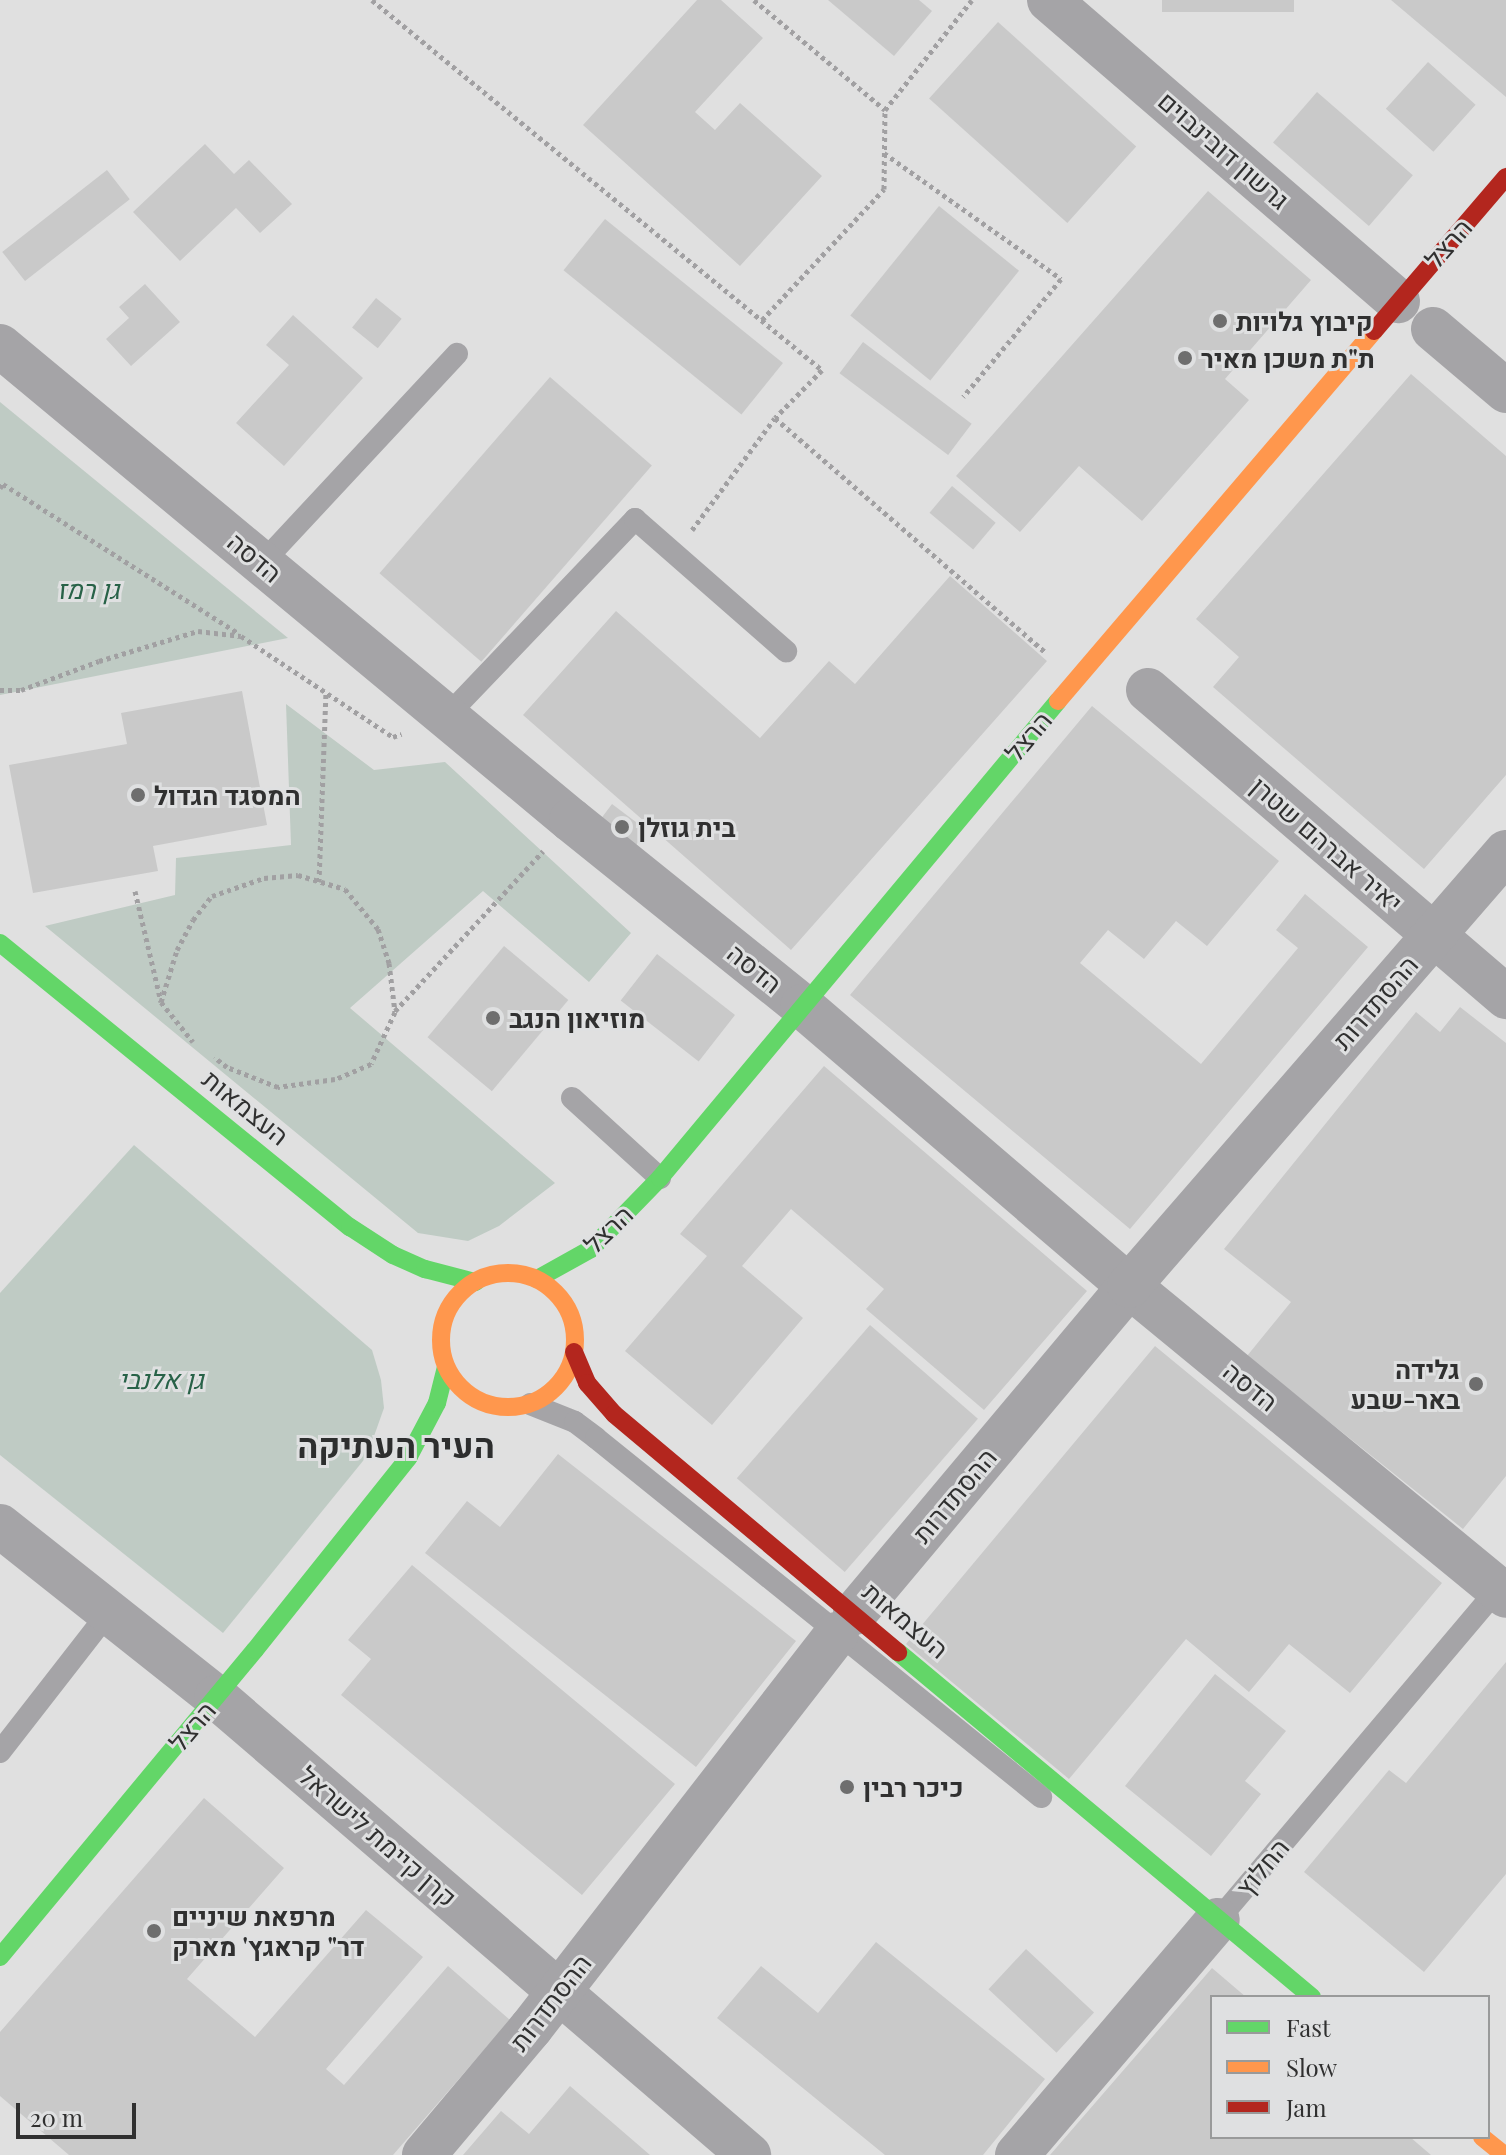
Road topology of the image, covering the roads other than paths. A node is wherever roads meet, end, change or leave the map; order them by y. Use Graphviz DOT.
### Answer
graph roads {
  1 [pos="1049,0"];
  2 [pos="1506,177"];
  3 [pos="1398,301"];
  4 [pos="1433,329"];
  5 [pos="0,346"];
  6 [pos="457,354"];
  7 [pos="1506,391"];
  8 [pos="262,563"];
  9 [pos="786,651"];
  10 [pos="1148,690"];
  11 [pos="446,717"];
  12 [pos="1506,852"];
  13 [pos="1434,935"];
  14 [pos="0,943"];
  15 [pos="1506,997"];
  16 [pos="802,1006"];
  17 [pos="572,1098"];
  18 [pos="660,1178"];
  19 [pos="537,1279"];
  20 [pos="475,1282"];
  21 [pos="1129,1286"];
  22 [pos="574,1352"];
  23 [pos="446,1367"];
  24 [pos="530,1404"];
  25 [pos="0,1526"];
  26 [pos="1503,1588"];
  27 [pos="109,1612"];
  28 [pos="846,1624"];
  29 [pos="216,1697"];
  30 [pos="0,1752"];
  31 [pos="1218,1920"];
  32 [pos="0,1957"];
  33 [pos="559,1992"];
  34 [pos="1310,1995"];
  35 [pos="1484,2139"];
  36 [pos="435,2141"];
  37 [pos="749,2155"];
  38 [pos="1017,2155"];
  39 [pos="1504,2155"];
  1 -- 3 [label="street, גרשון דובינבוים"];
  2 -- 3 [label="street, הרצל"];
  3 -- 16 [label="street, הרצל"];
  4 -- 7 [label="street"];
  5 -- 8 [label="street, הדסה"];
  6 -- 8 [label="lane"];
  8 -- 11 [label="street, הדסה"];
  9 -- 11 [label="lane"];
  10 -- 13 [label="street, יאיר אברהם שטרן"];
  11 -- 16 [label="street, הדסה"];
  12 -- 13 [label="street, ההסתדרות"];
  13 -- 15 [label="street, יאיר אברהם שטרן"];
  13 -- 21 [label="street, ההסתדרות"];
  14 -- 20 [label="street, העצמאות"];
  16 -- 18 [label="street, הרצל"];
  16 -- 21 [label="street, הדסה"];
  17 -- 18 [label="lane"];
  18 -- 19 [label="street, הרצל"];
  19 -- 20 [label="street"];
  19 -- 22 [label="street"];
  20 -- 23 [label="street"];
  21 -- 26 [label="street, הדסה"];
  21 -- 28 [label="street, ההסתדרות"];
  22 -- 24 [label="street"];
  22 -- 28 [label="street, העצמאות"];
  23 -- 24 [label="street"];
  23 -- 29 [label="street, הרצל"];
  24 -- 28 [label="lane, העצמאות"];
  25 -- 27 [label="street, קרן קיימת לישראל"];
  26 -- 31 [label="lane, החלוץ"];
  27 -- 29 [label="street, קרן קיימת לישראל"];
  27 -- 30 [label="lane"];
  28 -- 31 [label="lane, העצמאות"];
  28 -- 33 [label="street, ההסתדרות"];
  29 -- 32 [label="street, הרצל"];
  29 -- 33 [label="street, קרן קיימת לישראל"];
  31 -- 34 [label="street, העצמאות"];
  31 -- 38 [label="street, החלוץ"];
  33 -- 36 [label="street, ההסתדרות"];
  33 -- 37 [label="street, קרן קיימת לישראל"];
  35 -- 39 [label="street"];
}
